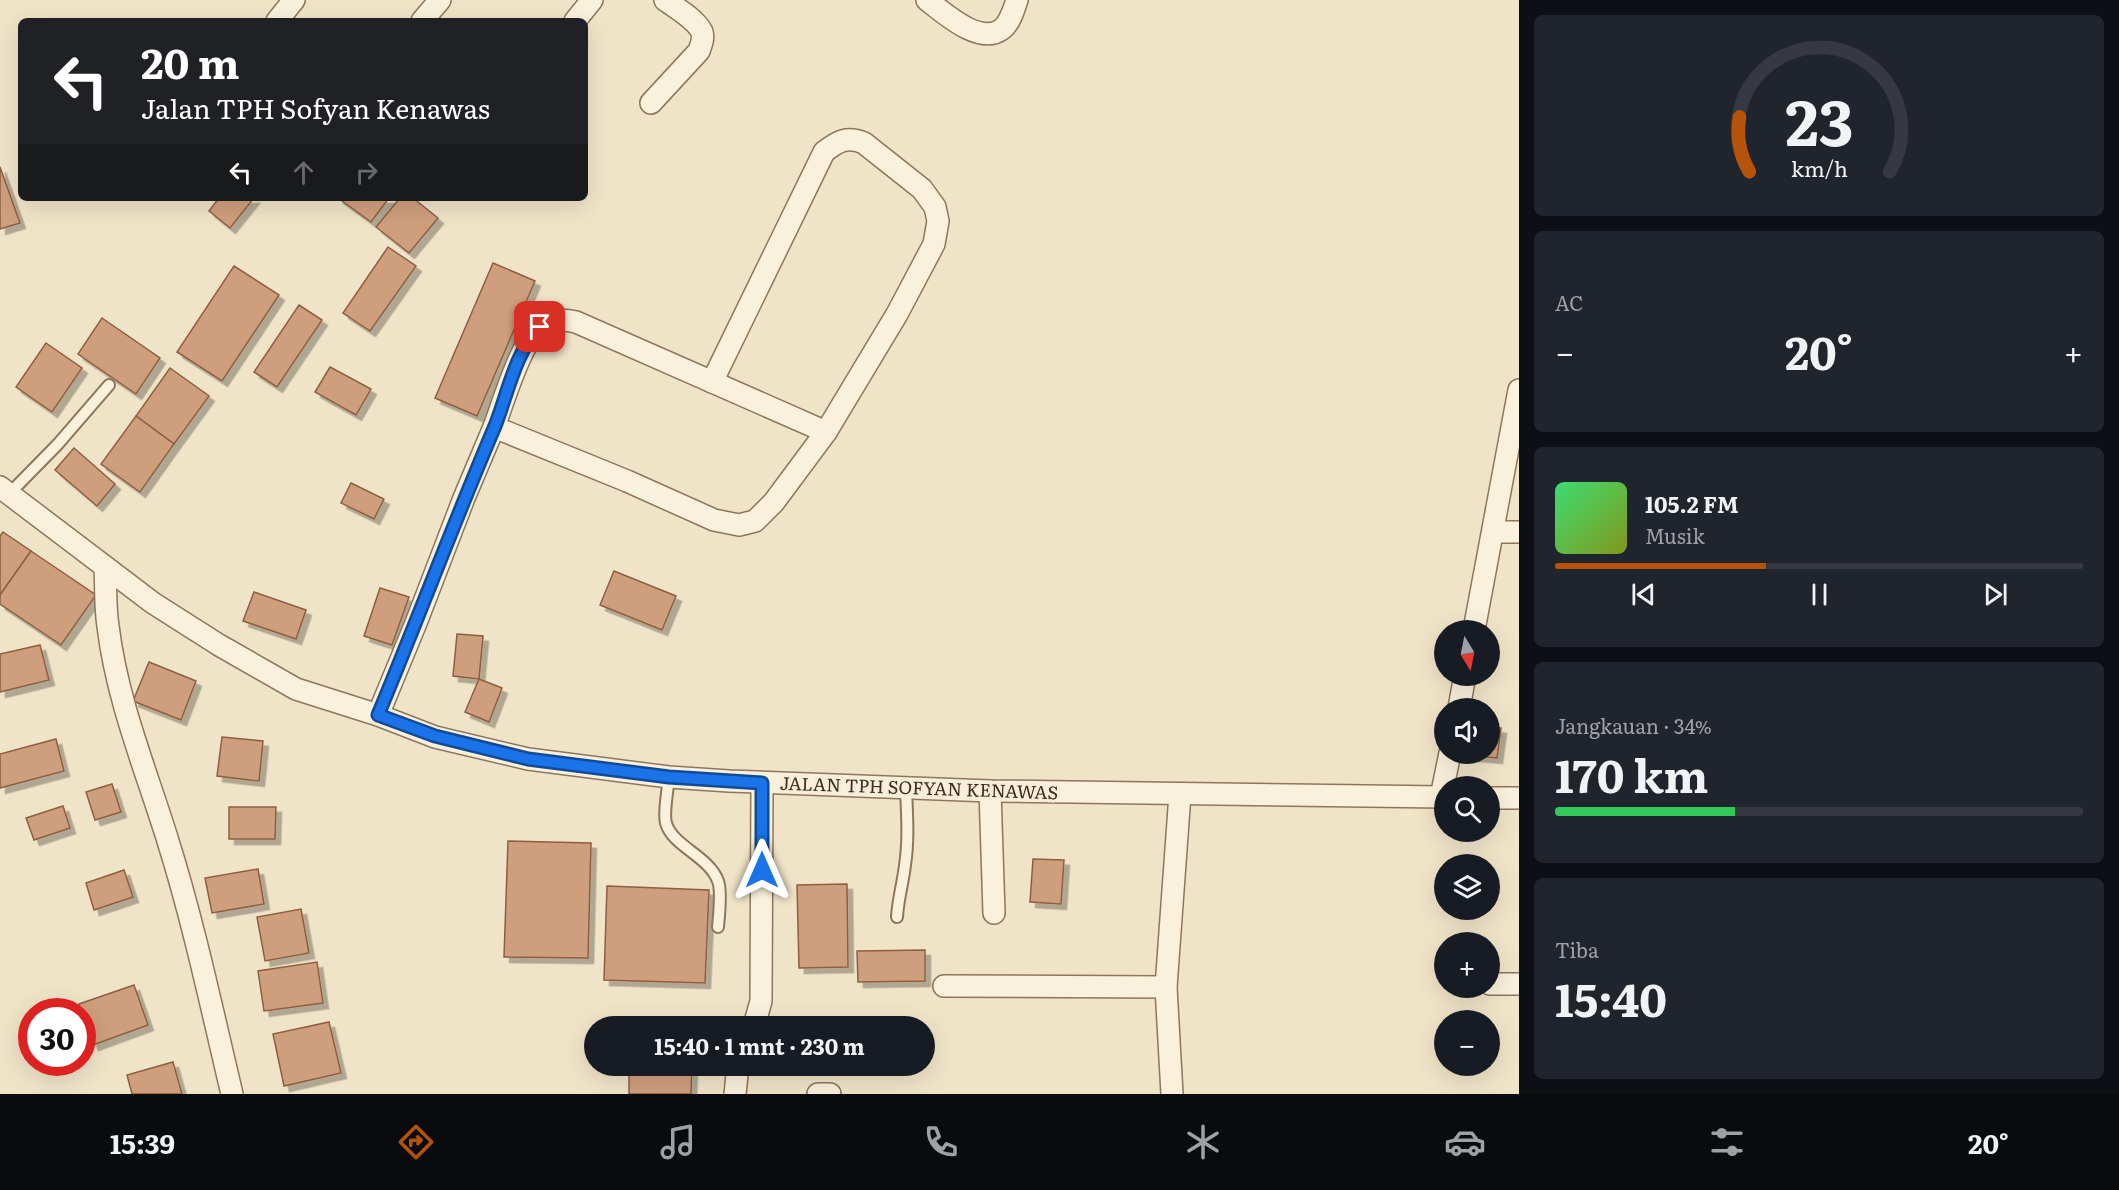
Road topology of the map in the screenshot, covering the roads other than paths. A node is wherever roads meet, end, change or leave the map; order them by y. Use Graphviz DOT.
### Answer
graph roads {
  1 [pos="294,0"];
  2 [pos="440,0"];
  3 [pos="592,0"];
  4 [pos="665,0"];
  5 [pos="927,0"];
  6 [pos="1017,0"];
  7 [pos="279,18"];
  8 [pos="425,18"];
  9 [pos="577,18"];
  10 [pos="651,104"];
  11 [pos="712,381"];
  12 [pos="109,385"];
  13 [pos="1519,390"];
  14 [pos="1516,419"];
  15 [pos="494,427"];
  16 [pos="826,432"];
  17 [pos="4,490"];
  18 [pos="1494,532"];
  19 [pos="1519,532"];
  20 [pos="105,567"];
  21 [pos="1476,620"];
  22 [pos="378,715"];
  23 [pos="669,777"];
  24 [pos="762,783"];
  25 [pos="906,789"];
  26 [pos="990,791"];
  27 [pos="1180,794"];
  28 [pos="1434,797"];
  29 [pos="1500,798"];
  30 [pos="1519,798"];
  31 [pos="994,913"];
  32 [pos="897,917"];
  33 [pos="718,927"];
  34 [pos="1500,984"];
  35 [pos="1519,984"];
  36 [pos="944,986"];
  37 [pos="1166,987"];
  38 [pos="757,1016"];
  39 [pos="737,1076"];
  40 [pos="232,1094"];
  41 [pos="735,1094"];
  42 [pos="818,1094"];
  43 [pos="830,1094"];
  44 [pos="1172,1094"];
  1 -- 7 [label="street"];
  2 -- 8 [label="street"];
  3 -- 9 [label="street"];
  4 -- 10 [label="street"];
  5 -- 6 [label="street"];
  11 -- 15 [label="street"];
  11 -- 16 [label="street"];
  11 -- 16 [label="street"];
  12 -- 17 [label="lane"];
  13 -- 14 [label="street"];
  14 -- 18 [label="street"];
  15 -- 16 [label="street"];
  15 -- 22 [label="street"];
  17 -- 20 [label="street, JALAN TPH SOFYAN KENAWAS"];
  18 -- 19 [label="street"];
  18 -- 21 [label="street"];
  20 -- 22 [label="street, JALAN TPH SOFYAN KENAWAS"];
  20 -- 40 [label="street"];
  22 -- 23 [label="street, JALAN TPH SOFYAN KENAWAS"];
  23 -- 24 [label="street, JALAN TPH SOFYAN KENAWAS"];
  23 -- 33 [label="lane"];
  24 -- 25 [label="street, JALAN TPH SOFYAN KENAWAS"];
  24 -- 38 [label="street"];
  25 -- 26 [label="street, JALAN TPH SOFYAN KENAWAS"];
  25 -- 32 [label="lane"];
  26 -- 27 [label="street, JALAN TPH SOFYAN KENAWAS"];
  26 -- 31 [label="street"];
  27 -- 28 [label="street, JALAN TPH SOFYAN KENAWAS"];
  27 -- 37 [label="street"];
  29 -- 30 [label="street"];
  34 -- 35 [label="street"];
  36 -- 37 [label="street"];
  37 -- 44 [label="street"];
  39 -- 41 [label="street"];
  42 -- 43 [label="street"];
}
